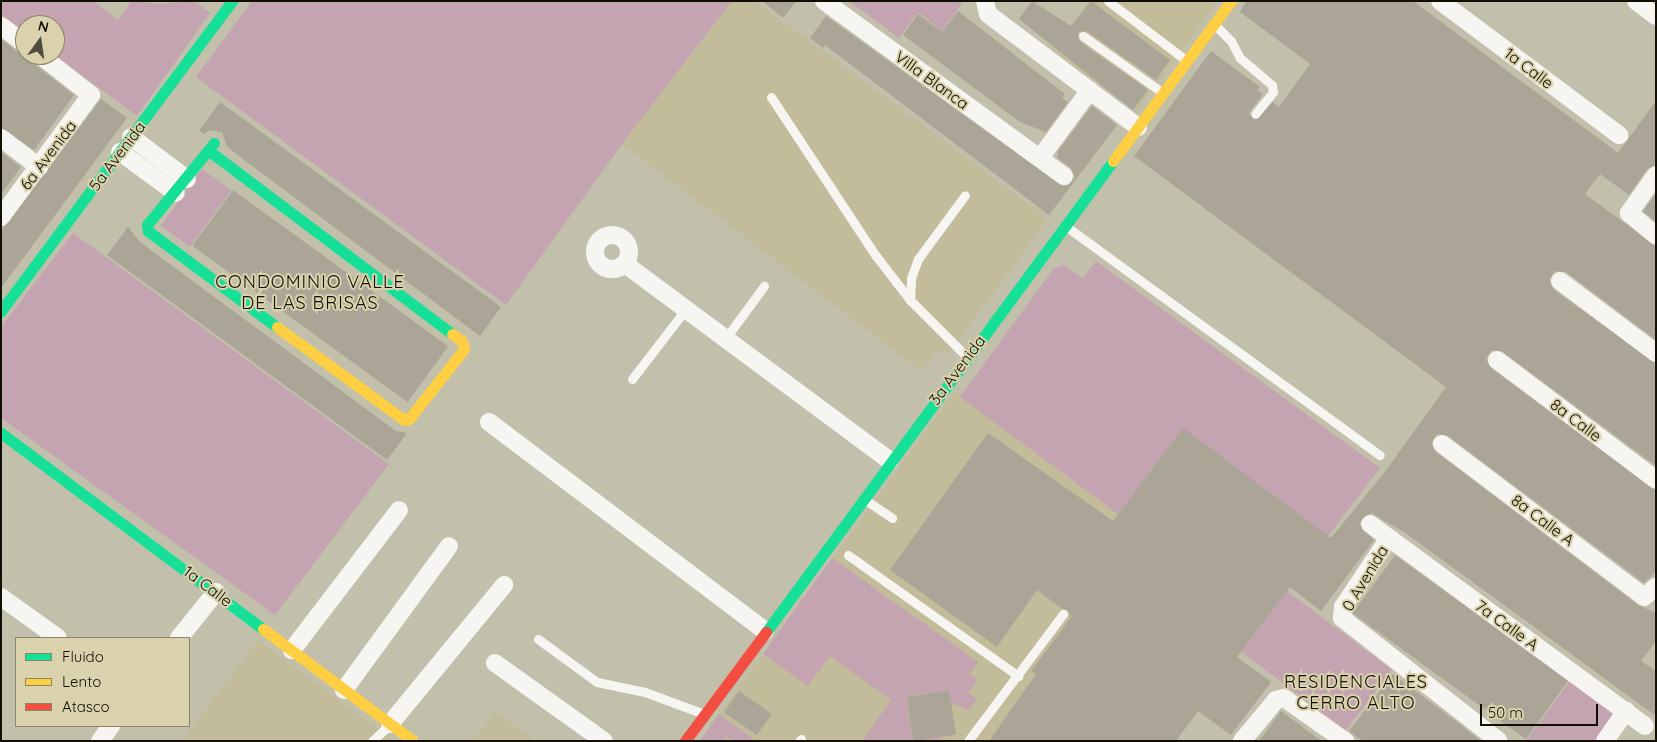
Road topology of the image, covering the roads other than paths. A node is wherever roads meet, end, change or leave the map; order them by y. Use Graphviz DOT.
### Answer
graph roads {
  1 [pos="232,1"];
  2 [pos="824,1"];
  3 [pos="985,1"];
  4 [pos="1108,1"];
  5 [pos="1232,1"];
  6 [pos="1440,1"];
  7 [pos="1636,1"];
  8 [pos="1656,16"];
  9 [pos="1214,25"];
  10 [pos="1,26"];
  11 [pos="15,36"];
  12 [pos="1083,36"];
  13 [pos="1187,61"];
  14 [pos="53,65"];
  15 [pos="1090,90"];
  16 [pos="1164,93"];
  17 [pos="771,97"];
  18 [pos="1255,114"];
  19 [pos="1138,126"];
  20 [pos="1619,135"];
  21 [pos="131,137"];
  22 [pos="1,138"];
  23 [pos="120,152"];
  24 [pos="1040,158"];
  25 [pos="39,167"];
  26 [pos="1656,175"];
  27 [pos="1064,176"];
  28 [pos="187,178"];
  29 [pos="176,193"];
  30 [pos="965,195"];
  31 [pos="1,217"];
  32 [pos="1065,225"];
  33 [pos="1656,236"];
  34 [pos="625,264"];
  35 [pos="1560,281"];
  36 [pos="764,286"];
  37 [pos="910,300"];
  38 [pos="686,309"];
  39 [pos="1,311"];
  40 [pos="725,339"];
  41 [pos="1656,353"];
  42 [pos="967,357"];
  43 [pos="1497,360"];
  44 [pos="632,379"];
  45 [pos="489,422"];
  46 [pos="1,433"];
  47 [pos="1442,444"];
  48 [pos="1380,455"];
  49 [pos="890,461"];
  50 [pos="1656,480"];
  51 [pos="862,498"];
  52 [pos="399,510"];
  53 [pos="892,518"];
  54 [pos="1370,524"];
  55 [pos="1389,538"];
  56 [pos="449,546"];
  57 [pos="848,555"];
  58 [pos="504,585"];
  59 [pos="216,592"];
  60 [pos="1650,592"];
  61 [pos="1,596"];
  62 [pos="1063,614"];
  63 [pos="765,631"];
  64 [pos="57,637"];
  65 [pos="180,637"];
  66 [pos="538,639"];
  67 [pos="292,650"];
  68 [pos="494,663"];
  69 [pos="1018,676"];
  70 [pos="344,690"];
  71 [pos="1626,711"];
  72 [pos="704,714"];
  73 [pos="390,724"];
  74 [pos="1646,726"];
  75 [pos="110,727"];
  76 [pos="100,741"];
  77 [pos="372,741"];
  78 [pos="413,741"];
  79 [pos="604,741"];
  80 [pos="685,741"];
  81 [pos="968,741"];
  82 [pos="1242,741"];
  83 [pos="1345,741"];
  84 [pos="1499,741"];
  85 [pos="1604,741"];
  1 -- 21 [label="street, 5a Avenida"];
  2 -- 24 [label="street, Villa Blanca"];
  3 -- 15 [label="street"];
  4 -- 13 [label="lane"];
  5 -- 9 [label="street, 3a Avenida"];
  6 -- 20 [label="street, 1a Calle"];
  7 -- 8 [label="street"];
  9 -- 13 [label="street, 3a Avenida"];
  9 -- 18 [label="lane"];
  10 -- 11 [label="street"];
  12 -- 16 [label="lane"];
  13 -- 16 [label="street, 3a Avenida"];
  14 -- 25 [label="street, 6a Avenida"];
  15 -- 19 [label="street"];
  15 -- 24 [label="street"];
  16 -- 19 [label="street, 3a Avenida"];
  17 -- 37 [label="lane"];
  19 -- 32 [label="street, 3a Avenida"];
  21 -- 23 [label="street, 5a Avenida"];
  21 -- 28 [label="street"];
  22 -- 25 [label="street"];
  23 -- 29 [label="street"];
  23 -- 39 [label="street, 5a Avenida"];
  24 -- 27 [label="street, Villa Blanca"];
  25 -- 31 [label="street, 6a Avenida"];
  26 -- 33 [label="street"];
  28 -- 29 [label="street"];
  28 -- 29 [label="street"];
  30 -- 37 [label="lane"];
  32 -- 42 [label="street, 3a Avenida"];
  32 -- 48 [label="lane"];
  34 -- 38 [label="street"];
  35 -- 41 [label="street"];
  36 -- 40 [label="lane"];
  37 -- 42 [label="lane"];
  38 -- 40 [label="street"];
  38 -- 44 [label="lane"];
  40 -- 49 [label="street"];
  42 -- 49 [label="street, 3a Avenida"];
  43 -- 50 [label="street, 8a Calle"];
  45 -- 63 [label="street"];
  46 -- 59 [label="street, 1a Calle"];
  47 -- 60 [label="street, 8a Calle A"];
  49 -- 51 [label="street, 3a Avenida"];
  51 -- 53 [label="lane"];
  51 -- 63 [label="street, 3a Avenida"];
  52 -- 67 [label="street"];
  54 -- 55 [label="street, 7a Calle A"];
  55 -- 71 [label="street, 7a Calle A"];
  55 -- 84 [label="street, 0 Avenida"];
  56 -- 70 [label="street"];
  57 -- 69 [label="lane"];
  58 -- 73 [label="street"];
  59 -- 65 [label="street"];
  59 -- 67 [label="street, 1a Calle"];
  61 -- 64 [label="street"];
  62 -- 69 [label="lane"];
  63 -- 72 [label="street, 3a Avenida"];
  66 -- 72 [label="lane"];
  67 -- 70 [label="street, 1a Calle"];
  68 -- 79 [label="street"];
  69 -- 81 [label="lane"];
  70 -- 73 [label="street, 1a Calle"];
  71 -- 74 [label="street, 7a Calle A"];
  71 -- 85 [label="street"];
  72 -- 80 [label="street, 3a Avenida"];
  73 -- 77 [label="lane"];
  73 -- 78 [label="street, 1a Calle"];
  75 -- 76 [label="street"];
  82 -- 83 [label="street"];
}
